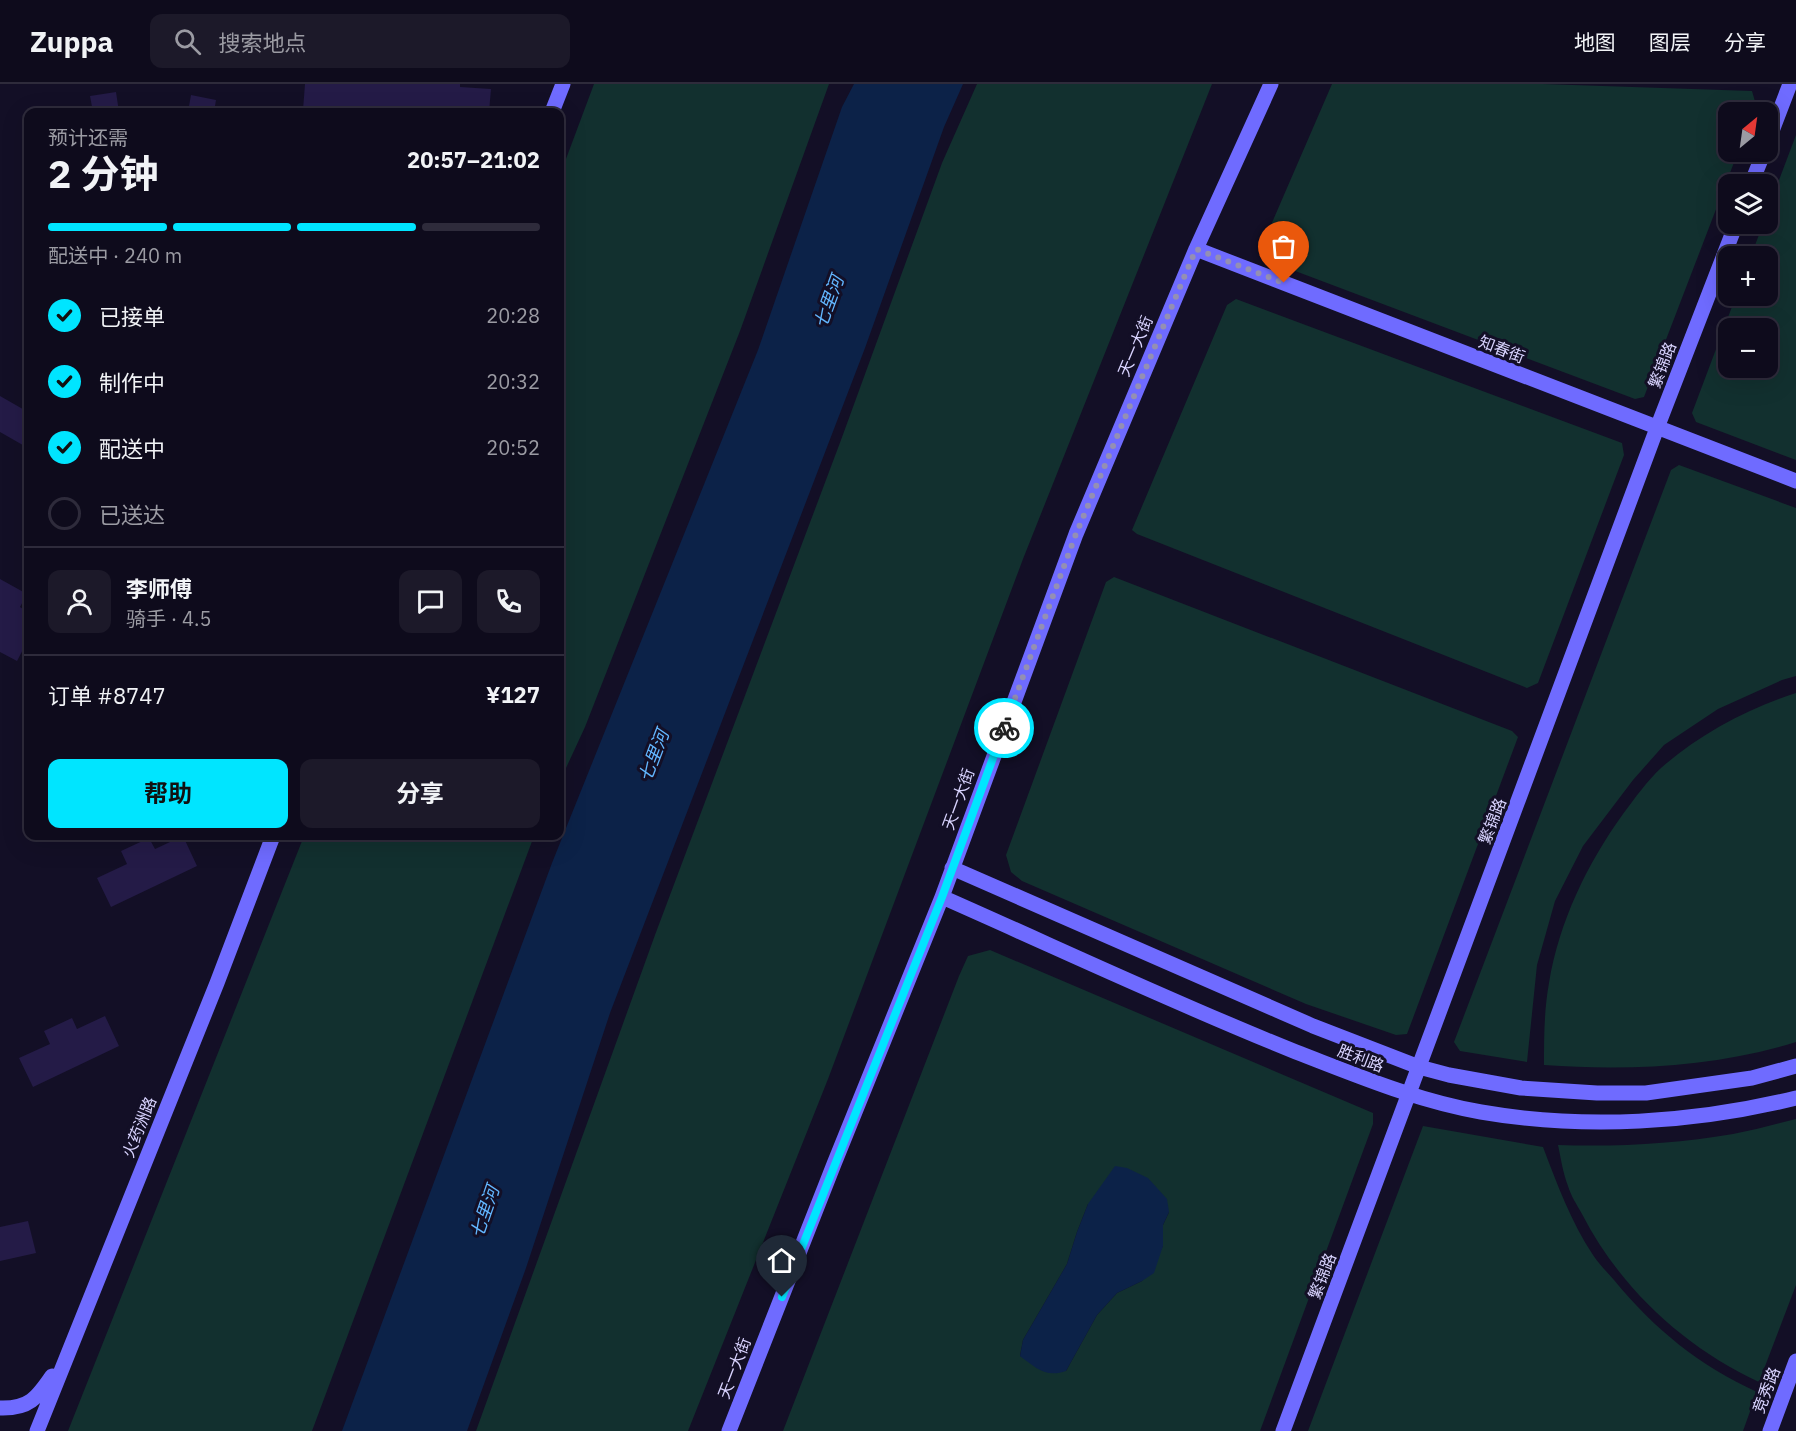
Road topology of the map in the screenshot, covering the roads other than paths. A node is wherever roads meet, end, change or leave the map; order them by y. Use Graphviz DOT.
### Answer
graph roads {
  1 [pos="562,84"];
  2 [pos="1271,84"];
  3 [pos="1790,84"];
  4 [pos="553,108"];
  5 [pos="1778,115"];
  6 [pos="1732,234"];
  7 [pos="1196,249"];
  8 [pos="1657,428"];
  9 [pos="1796,481"];
  10 [pos="271,840"];
  11 [pos="952,868"];
  12 [pos="942,897"];
  13 [pos="1796,1066"];
  14 [pos="1419,1067"];
  15 [pos="1409,1095"];
  16 [pos="1796,1098"];
  17 [pos="67,1357"];
  18 [pos="1796,1361"];
  19 [pos="0,1408"];
  20 [pos="37,1431"];
  21 [pos="729,1431"];
  22 [pos="1283,1431"];
  23 [pos="1770,1431"];
  1 -- 4 [label="street"];
  2 -- 7 [label="street, 天一大街"];
  3 -- 5 [label="street"];
  6 -- 8 [label="street, 繁锦路"];
  7 -- 8 [label="street, 知春街"];
  7 -- 11 [label="street, 天一大街"];
  8 -- 9 [label="street, 知春街"];
  8 -- 14 [label="street, 繁锦路"];
  10 -- 17 [label="street, 火药洲路"];
  11 -- 12 [label="street, 天一大街"];
  11 -- 14 [label="street"];
  12 -- 15 [label="street, 胜利路"];
  12 -- 21 [label="street, 天一大街"];
  13 -- 14 [label="street"];
  14 -- 15 [label="street, 繁锦路"];
  15 -- 16 [label="street, 胜利路"];
  15 -- 22 [label="street, 繁锦路"];
  17 -- 19 [label="street"];
  17 -- 20 [label="street, 火药洲路"];
  18 -- 23 [label="street, 竞秀路"];
}
